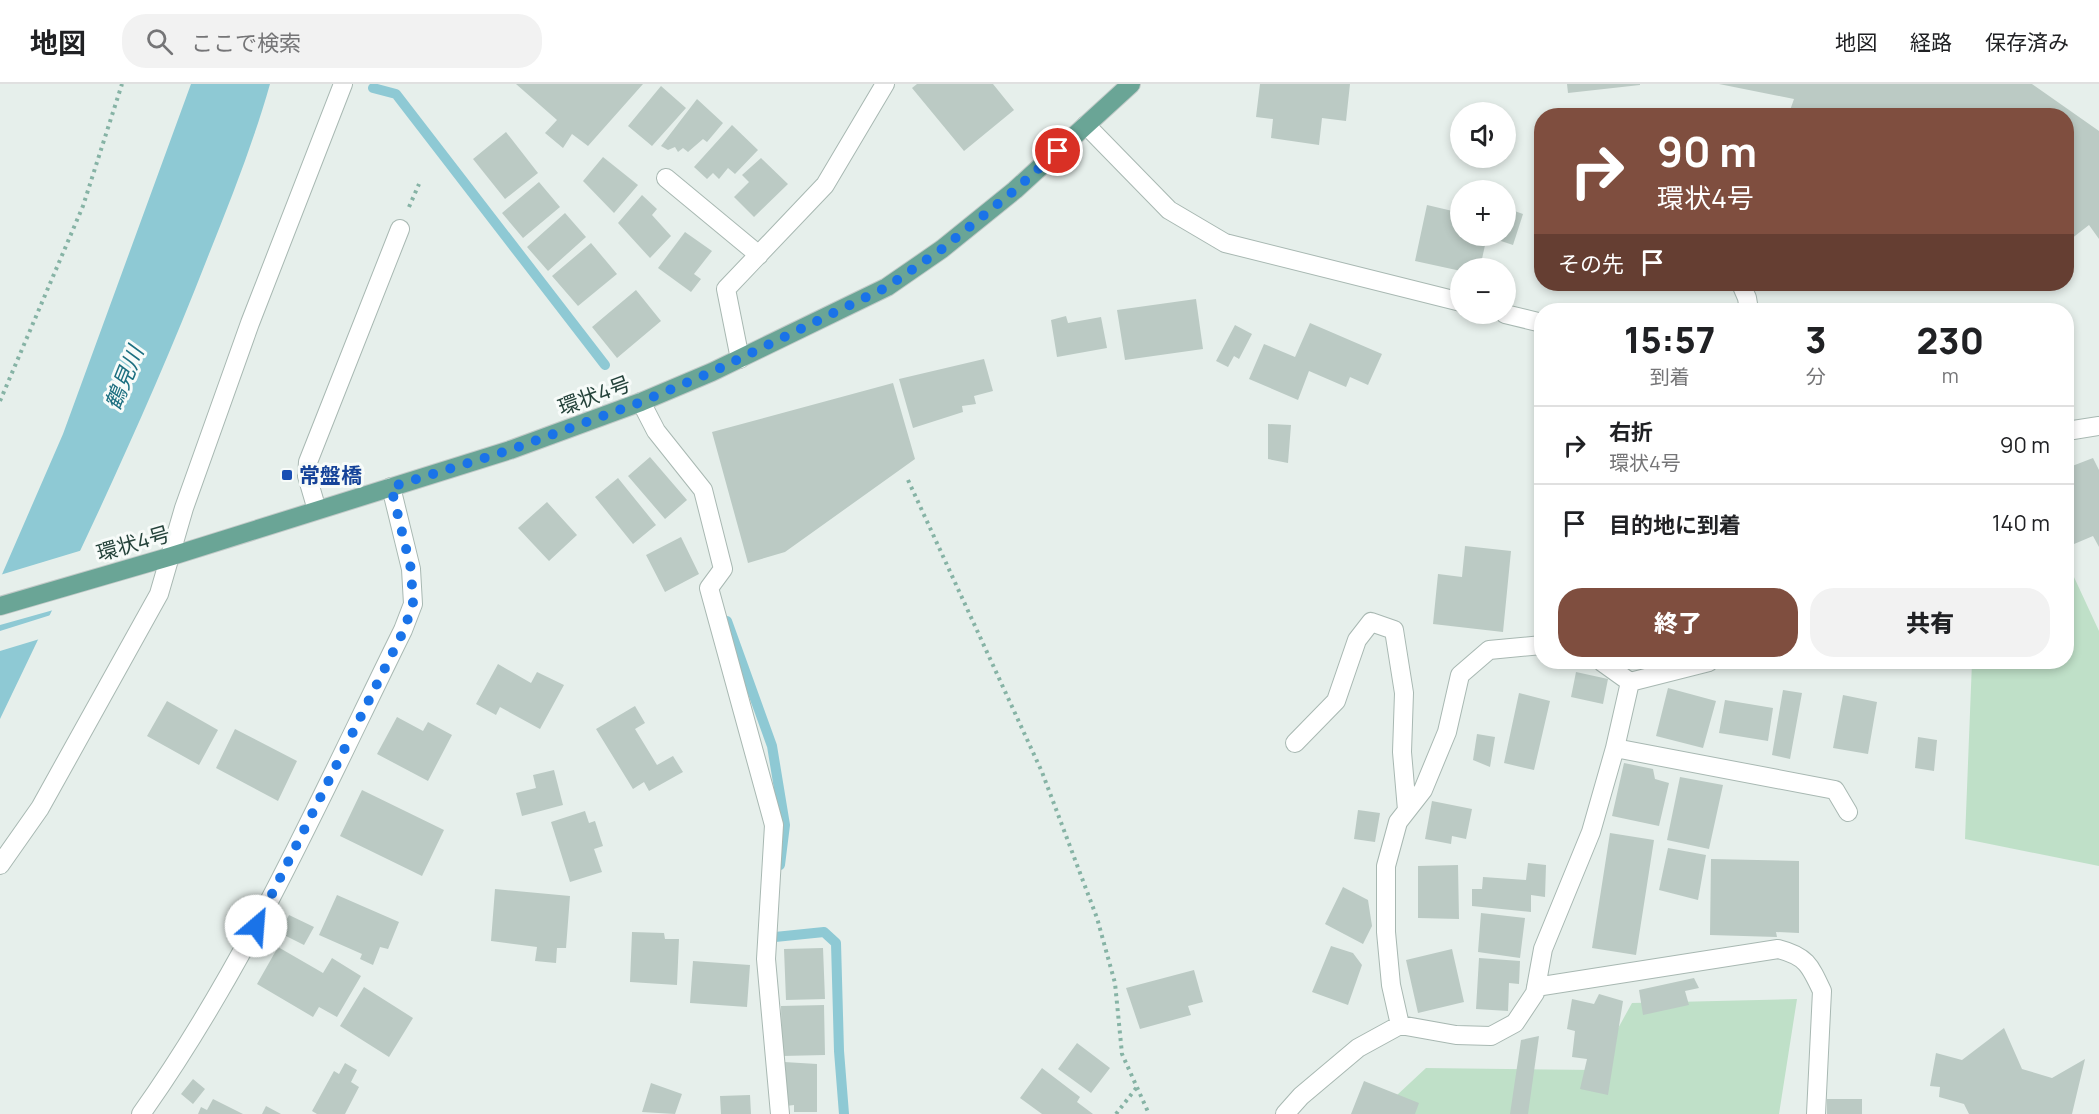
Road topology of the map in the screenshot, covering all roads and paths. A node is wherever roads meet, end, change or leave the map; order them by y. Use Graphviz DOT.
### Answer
graph roads {
  1 [pos="122,84"];
  2 [pos="343,84"];
  3 [pos="885,84"];
  4 [pos="1131,84"];
  5 [pos="1086,125"];
  6 [pos="666,178"];
  7 [pos="400,229"];
  8 [pos="759,255"];
  9 [pos="1450,299"];
  10 [pos="1516,317"];
  11 [pos="1534,321"];
  12 [pos="740,359"];
  13 [pos="0,401"];
  14 [pos="641,402"];
  15 [pos="2099,426"];
  16 [pos="2074,430"];
  17 [pos="908,480"];
  18 [pos="391,487"];
  19 [pos="317,510"];
  20 [pos="164,558"];
  21 [pos="0,606"];
  22 [pos="1534,646"];
  23 [pos="1612,669"];
  24 [pos="1681,669"];
  25 [pos="1630,682"];
  26 [pos="1296,743"];
  27 [pos="1615,748"];
  28 [pos="1407,810"];
  29 [pos="1848,812"];
  30 [pos="0,865"];
  31 [pos="1536,987"];
  32 [pos="1400,1025"];
  33 [pos="1137,1087"];
  34 [pos="141,1114"];
  35 [pos="780,1114"];
  36 [pos="1116,1114"];
  37 [pos="1149,1114"];
  38 [pos="1285,1114"];
  39 [pos="1816,1114"];
  1 -- 13 [label="path"];
  2 -- 20 [label="street"];
  3 -- 8 [label="street"];
  4 -- 5 [label="main road, 環状4号"];
  5 -- 9 [label="street"];
  5 -- 12 [label="main road, 環状4号"];
  6 -- 8 [label="street"];
  7 -- 19 [label="street"];
  8 -- 12 [label="street"];
  10 -- 11 [label="street"];
  12 -- 14 [label="main road, 環状4号"];
  14 -- 18 [label="main road, 環状4号"];
  14 -- 35 [label="street"];
  15 -- 16 [label="street"];
  17 -- 33 [label="path"];
  18 -- 19 [label="main road, 環状4号"];
  18 -- 34 [label="street"];
  19 -- 20 [label="main road, 環状4号"];
  20 -- 21 [label="main road, 環状4号"];
  20 -- 30 [label="street"];
  22 -- 28 [label="street"];
  23 -- 25 [label="street"];
  24 -- 25 [label="street"];
  25 -- 27 [label="street"];
  26 -- 28 [label="street"];
  27 -- 29 [label="street"];
  27 -- 31 [label="street"];
  28 -- 32 [label="street"];
  31 -- 32 [label="street"];
  31 -- 39 [label="street"];
  32 -- 38 [label="street"];
  33 -- 36 [label="path"];
  33 -- 37 [label="path"];
}
